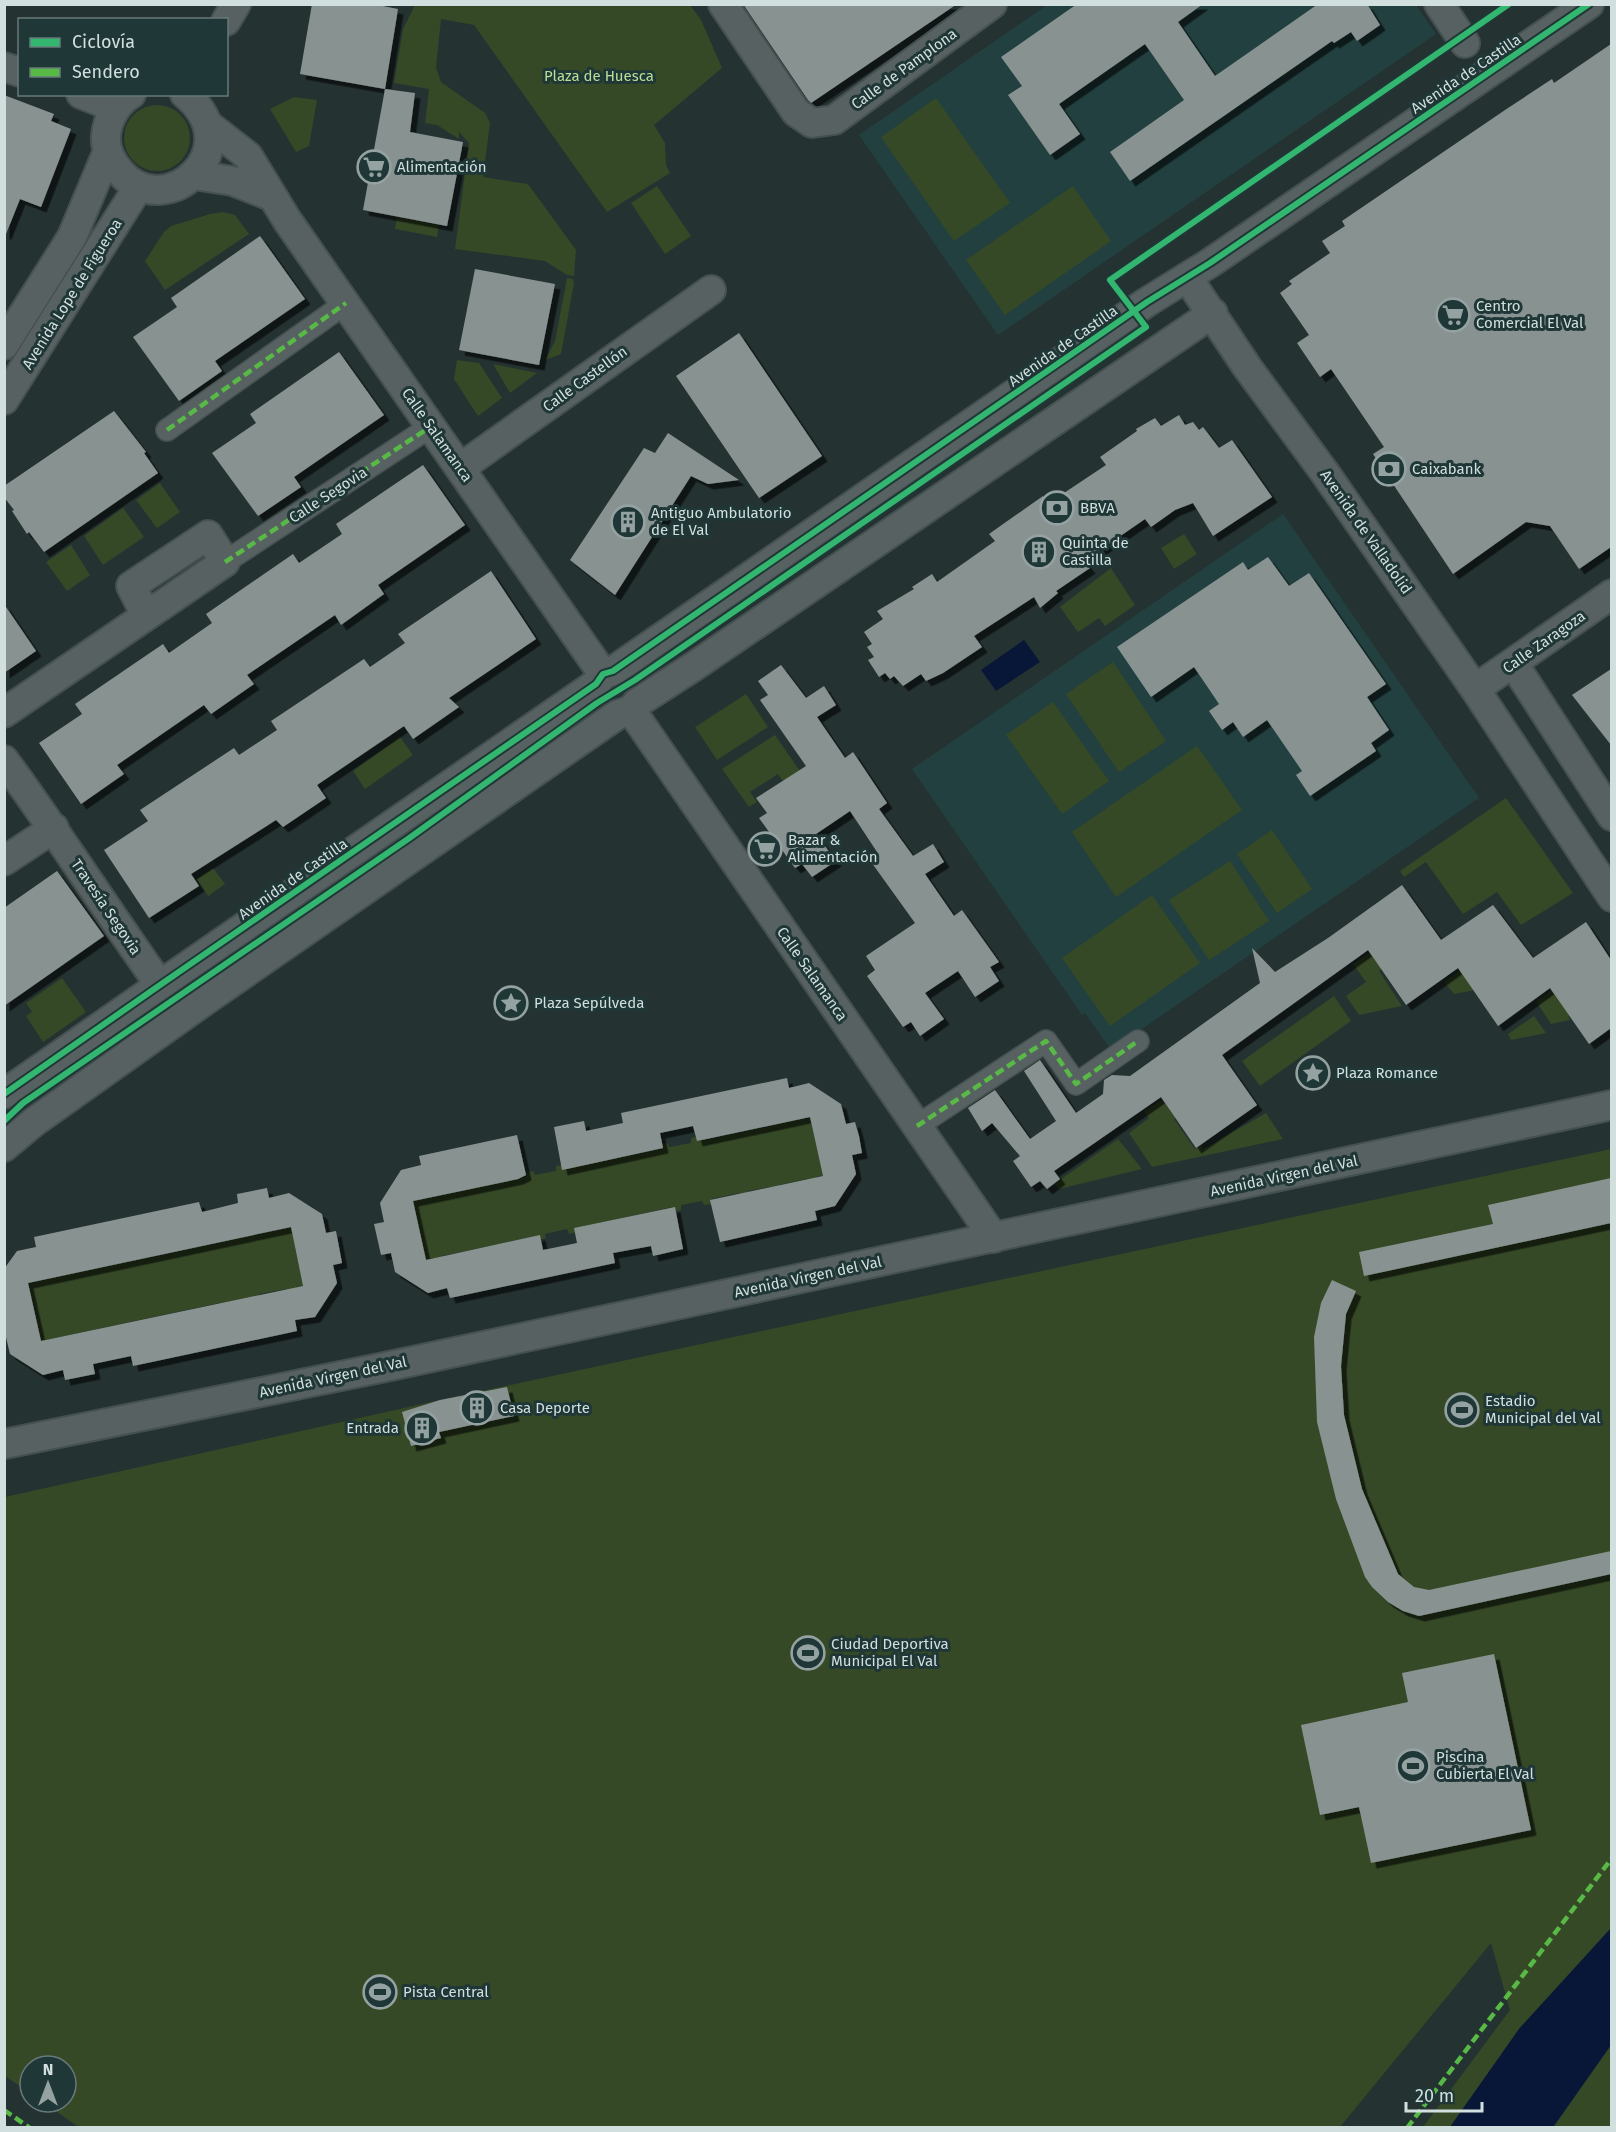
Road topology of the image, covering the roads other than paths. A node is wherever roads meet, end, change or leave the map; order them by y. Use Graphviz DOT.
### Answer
graph roads {
  1 [pos="236,4"];
  2 [pos="723,4"];
  3 [pos="992,4"];
  4 [pos="1439,4"];
  5 [pos="1590,4"];
  6 [pos="228,18"];
  7 [pos="1463,40"];
  8 [pos="93,96"];
  9 [pos="187,96"];
  10 [pos="124,101"];
  11 [pos="207,124"];
  12 [pos="108,151"];
  13 [pos="194,175"];
  14 [pos="140,186"];
  15 [pos="271,196"];
  16 [pos="1187,277"];
  17 [pos="711,290"];
  18 [pos="346,303"];
  19 [pos="1213,313"];
  20 [pos="4,345"];
  21 [pos="4,400"];
  22 [pos="430,428"];
  23 [pos="167,430"];
  24 [pos="460,468"];
  25 [pos="225,562"];
  26 [pos="1611,594"];
  27 [pos="1513,663"];
  28 [pos="604,676"];
  29 [pos="1475,688"];
  30 [pos="628,709"];
  31 [pos="4,713"];
  32 [pos="1554,726"];
  33 [pos="1516,752"];
  34 [pos="4,759"];
  35 [pos="1611,816"];
  36 [pos="54,828"];
  37 [pos="4,861"];
  38 [pos="1611,897"];
  39 [pos="160,985"];
  40 [pos="1138,1041"];
  41 [pos="4,1094"];
  42 [pos="1611,1105"];
  43 [pos="917,1126"];
  44 [pos="4,1148"];
  45 [pos="994,1238"];
  46 [pos="4,1444"];
  1 -- 6 [label="street"];
  2 -- 3 [label="street, Calle de Pamplona"];
  4 -- 7 [label="street"];
  5 -- 16 [label="street, Avenida de Castilla"];
  8 -- 10 [label="street"];
  9 -- 11 [label="street, Calle Salamanca"];
  10 -- 12 [label="street"];
  11 -- 13 [label="street"];
  11 -- 15 [label="street, Calle Salamanca"];
  12 -- 14 [label="street"];
  12 -- 20 [label="street, Avenida Lope de Figueroa"];
  13 -- 14 [label="street"];
  13 -- 15 [label="street"];
  14 -- 21 [label="street, Avenida Lope de Figueroa"];
  15 -- 18 [label="street, Calle Salamanca"];
  16 -- 19 [label="street"];
  16 -- 28 [label="street, Avenida de Castilla"];
  17 -- 24 [label="street, Calle Castellón"];
  18 -- 22 [label="street, Calle Salamanca"];
  18 -- 23 [label="street"];
  19 -- 29 [label="street, Avenida de Valladolid"];
  19 -- 30 [label="street"];
  22 -- 24 [label="street, Calle Salamanca"];
  22 -- 25 [label="street, Calle Segovia"];
  24 -- 28 [label="street, Calle Salamanca"];
  25 -- 31 [label="street, Calle Segovia"];
  26 -- 27 [label="street, Calle Zaragoza"];
  27 -- 29 [label="street, Calle Zaragoza"];
  27 -- 32 [label="street"];
  28 -- 30 [label="street"];
  28 -- 30 [label="street"];
  28 -- 39 [label="street, Avenida de Castilla"];
  29 -- 33 [label="street, Avenida de Valladolid"];
  30 -- 43 [label="street, Calle Salamanca"];
  30 -- 44 [label="street"];
  32 -- 33 [label="street"];
  32 -- 35 [label="street"];
  33 -- 38 [label="street, Avenida de Valladolid"];
  34 -- 36 [label="street"];
  36 -- 37 [label="street"];
  36 -- 39 [label="street, Travesía Segovia"];
  39 -- 41 [label="street, Avenida de Castilla"];
  40 -- 43 [label="street"];
  42 -- 45 [label="street, Avenida Virgen del Val"];
  43 -- 45 [label="street, Calle Salamanca"];
  45 -- 46 [label="street, Avenida Virgen del Val"];
}
